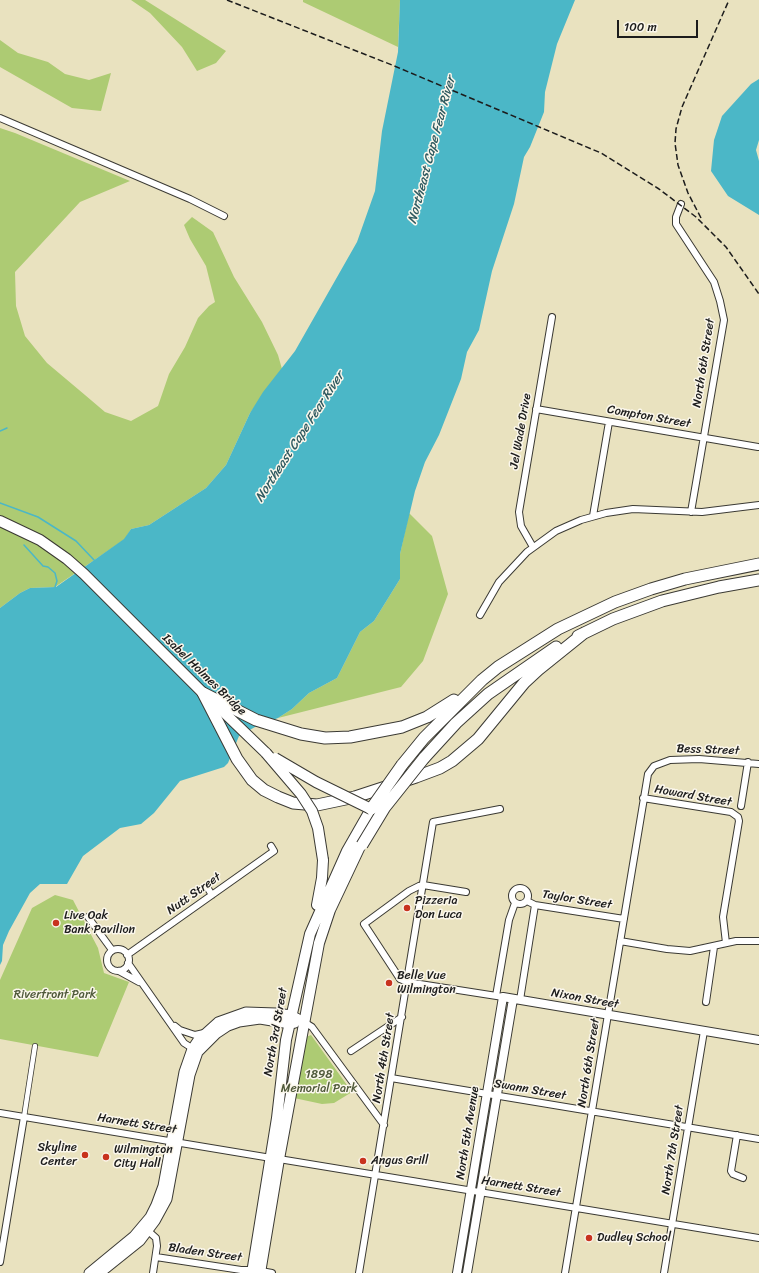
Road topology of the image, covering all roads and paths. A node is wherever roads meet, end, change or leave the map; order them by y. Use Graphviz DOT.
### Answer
graph roads {
  1 [pos="0,118"];
  2 [pos="681,204"];
  3 [pos="224,216"];
  4 [pos="552,317"];
  5 [pos="536,409"];
  6 [pos="609,422"];
  7 [pos="703,437"];
  8 [pos="758,447"];
  9 [pos="759,505"];
  10 [pos="691,512"];
  11 [pos="593,516"];
  12 [pos="0,521"];
  13 [pos="533,546"];
  14 [pos="759,564"];
  15 [pos="756,580"];
  16 [pos="480,615"];
  17 [pos="584,633"];
  18 [pos="482,680"];
  19 [pos="203,693"];
  20 [pos="266,753"];
  21 [pos="748,762"];
  22 [pos="759,764"];
  23 [pos="646,785"];
  24 [pos="643,798"];
  25 [pos="741,806"];
  26 [pos="371,809"];
  27 [pos="500,809"];
  28 [pos="362,845"];
  29 [pos="272,848"];
  30 [pos="423,885"];
  31 [pos="207,887"];
  32 [pos="466,892"];
  33 [pos="212,895"];
  34 [pos="504,898"];
  35 [pos="514,901"];
  36 [pos="527,901"];
  37 [pos="535,905"];
  38 [pos="88,917"];
  39 [pos="624,919"];
  40 [pos="310,934"];
  41 [pos="620,941"];
  42 [pos="759,941"];
  43 [pos="726,943"];
  44 [pos="714,947"];
  45 [pos="112,950"];
  46 [pos="127,955"];
  47 [pos="128,963"];
  48 [pos="119,971"];
  49 [pos="407,982"];
  50 [pos="143,984"];
  51 [pos="499,996"];
  52 [pos="516,999"];
  53 [pos="706,1002"];
  54 [pos="608,1015"];
  55 [pos="402,1017"];
  56 [pos="291,1020"];
  57 [pos="304,1022"];
  58 [pos="172,1023"];
  59 [pos="704,1031"];
  60 [pos="204,1033"];
  61 [pos="759,1040"];
  62 [pos="35,1046"];
  63 [pos="195,1050"];
  64 [pos="351,1051"];
  65 [pos="391,1078"];
  66 [pos="486,1094"];
  67 [pos="497,1096"];
  68 [pos="592,1111"];
  69 [pos="0,1113"];
  70 [pos="24,1117"];
  71 [pos="384,1125"];
  72 [pos="688,1127"];
  73 [pos="737,1135"];
  74 [pos="759,1139"];
  75 [pos="174,1142"];
  76 [pos="275,1158"];
  77 [pos="375,1175"];
  78 [pos="743,1178"];
  79 [pos="471,1190"];
  80 [pos="480,1192"];
  81 [pos="576,1208"];
  82 [pos="673,1223"];
  83 [pos="146,1228"];
  84 [pos="759,1238"];
  85 [pos="156,1257"];
  86 [pos="0,1262"];
  87 [pos="256,1272"];
  88 [pos="89,1273"];
  89 [pos="100,1273"];
  90 [pos="153,1273"];
  91 [pos="272,1273"];
  92 [pos="359,1273"];
  93 [pos="457,1273"];
  94 [pos="467,1273"];
  95 [pos="565,1273"];
  96 [pos="664,1273"];
  1 -- 3 [label="street"];
  2 -- 7 [label="street, North 6th Street"];
  4 -- 5 [label="street, Jel Wade Drive"];
  5 -- 6 [label="street, Compton Street"];
  5 -- 13 [label="street, Jel Wade Drive"];
  6 -- 7 [label="street, Compton Street"];
  6 -- 11 [label="street"];
  7 -- 8 [label="street, Compton Street"];
  7 -- 10 [label="street, North 6th Street"];
  9 -- 10 [label="street"];
  10 -- 11 [label="street"];
  11 -- 13 [label="street"];
  12 -- 19 [label="main road, Isabel Holmes Bridge"];
  13 -- 16 [label="street"];
  14 -- 18 [label="highway"];
  15 -- 17 [label="highway"];
  17 -- 19 [label="highway"];
  17 -- 28 [label="highway, bridge"];
  18 -- 19 [label="highway"];
  18 -- 26 [label="highway, bridge"];
  19 -- 20 [label="main road, Isabel Holmes Bridge"];
  20 -- 26 [label="main road, Isabel Holmes Bridge, bridge"];
  20 -- 40 [label="main road, bridge"];
  21 -- 22 [label="street, Bess Street"];
  21 -- 23 [label="street, Bess Street"];
  21 -- 25 [label="street"];
  23 -- 24 [label="street, North 6th Street"];
  24 -- 39 [label="street, North 6th Street"];
  24 -- 43 [label="street, Howard Street"];
  26 -- 28 [label="main road, bridge"];
  26 -- 40 [label="main road, North 3rd Street"];
  27 -- 30 [label="street, North 4th Street"];
  28 -- 57 [label="main road, North 3rd Street"];
  29 -- 33 [label="street, Nutt Street"];
  30 -- 32 [label="street"];
  30 -- 49 [label="street, North 4th Street"];
  30 -- 49 [label="street"];
  31 -- 33 [label="street"];
  33 -- 46 [label="street, Nutt Street"];
  34 -- 35 [label="street"];
  35 -- 36 [label="street"];
  35 -- 36 [label="street"];
  35 -- 51 [label="street"];
  36 -- 37 [label="street, Taylor Street"];
  37 -- 39 [label="street, Taylor Street"];
  37 -- 52 [label="street"];
  38 -- 45 [label="street"];
  39 -- 41 [label="street, North 6th Street"];
  40 -- 56 [label="main road, North 3rd Street"];
  41 -- 44 [label="street"];
  41 -- 54 [label="street, North 6th Street"];
  42 -- 43 [label="street"];
  43 -- 44 [label="street"];
  44 -- 53 [label="street"];
  45 -- 46 [label="street"];
  45 -- 48 [label="street"];
  46 -- 47 [label="street"];
  47 -- 48 [label="street"];
  47 -- 50 [label="street"];
  48 -- 50 [label="street"];
  49 -- 51 [label="street, Nixon Street"];
  49 -- 55 [label="street, North 4th Street"];
  50 -- 58 [label="street"];
  51 -- 52 [label="street, Nixon Street"];
  51 -- 66 [label="street, North 5th Avenue"];
  52 -- 54 [label="street, Nixon Street"];
  52 -- 67 [label="street, North 5th Avenue"];
  54 -- 59 [label="street, Nixon Street"];
  54 -- 68 [label="street, North 6th Street"];
  55 -- 64 [label="street"];
  55 -- 65 [label="street, North 4th Street"];
  56 -- 57 [label="main road"];
  56 -- 60 [label="main road"];
  56 -- 63 [label="main road"];
  56 -- 76 [label="main road, North 3rd Street"];
  57 -- 71 [label="street"];
  57 -- 76 [label="main road, North 3rd Street"];
  58 -- 60 [label="street"];
  58 -- 63 [label="street"];
  59 -- 61 [label="street, Nixon Street"];
  59 -- 72 [label="street, North 7th Street"];
  60 -- 63 [label="main road"];
  62 -- 70 [label="street"];
  63 -- 75 [label="main road"];
  65 -- 66 [label="street, Swann Street"];
  65 -- 71 [label="street, North 4th Street"];
  66 -- 67 [label="street, Swann Street"];
  66 -- 79 [label="street, North 5th Avenue"];
  67 -- 68 [label="street, Swann Street"];
  67 -- 80 [label="street, North 5th Avenue"];
  68 -- 72 [label="street, Swann Street"];
  68 -- 81 [label="street, North 6th Street"];
  69 -- 70 [label="street, Harnett Street"];
  70 -- 75 [label="street, Harnett Street"];
  70 -- 86 [label="street"];
  71 -- 77 [label="street, North 4th Street"];
  72 -- 73 [label="street, Swann Street"];
  72 -- 82 [label="street, North 7th Street"];
  73 -- 74 [label="street, Swann Street"];
  73 -- 78 [label="street"];
  75 -- 76 [label="street, Harnett Street"];
  75 -- 83 [label="main road"];
  76 -- 77 [label="street, Harnett Street"];
  76 -- 87 [label="main road, North 3rd Street"];
  77 -- 79 [label="street, Harnett Street"];
  77 -- 92 [label="street, North 4th Street"];
  79 -- 80 [label="street, Harnett Street"];
  79 -- 93 [label="street, North 5th Avenue"];
  80 -- 81 [label="street, Harnett Street"];
  80 -- 94 [label="street, North 5th Avenue"];
  81 -- 82 [label="street, Harnett Street"];
  81 -- 95 [label="street, North 6th Street"];
  82 -- 84 [label="street, Harnett Street"];
  82 -- 96 [label="street, North 7th Street"];
  83 -- 85 [label="street"];
  83 -- 88 [label="main road"];
  83 -- 89 [label="main road"];
  85 -- 87 [label="street, Bladen Street"];
  85 -- 90 [label="street"];
  87 -- 91 [label="street, Bladen Street"];
}
